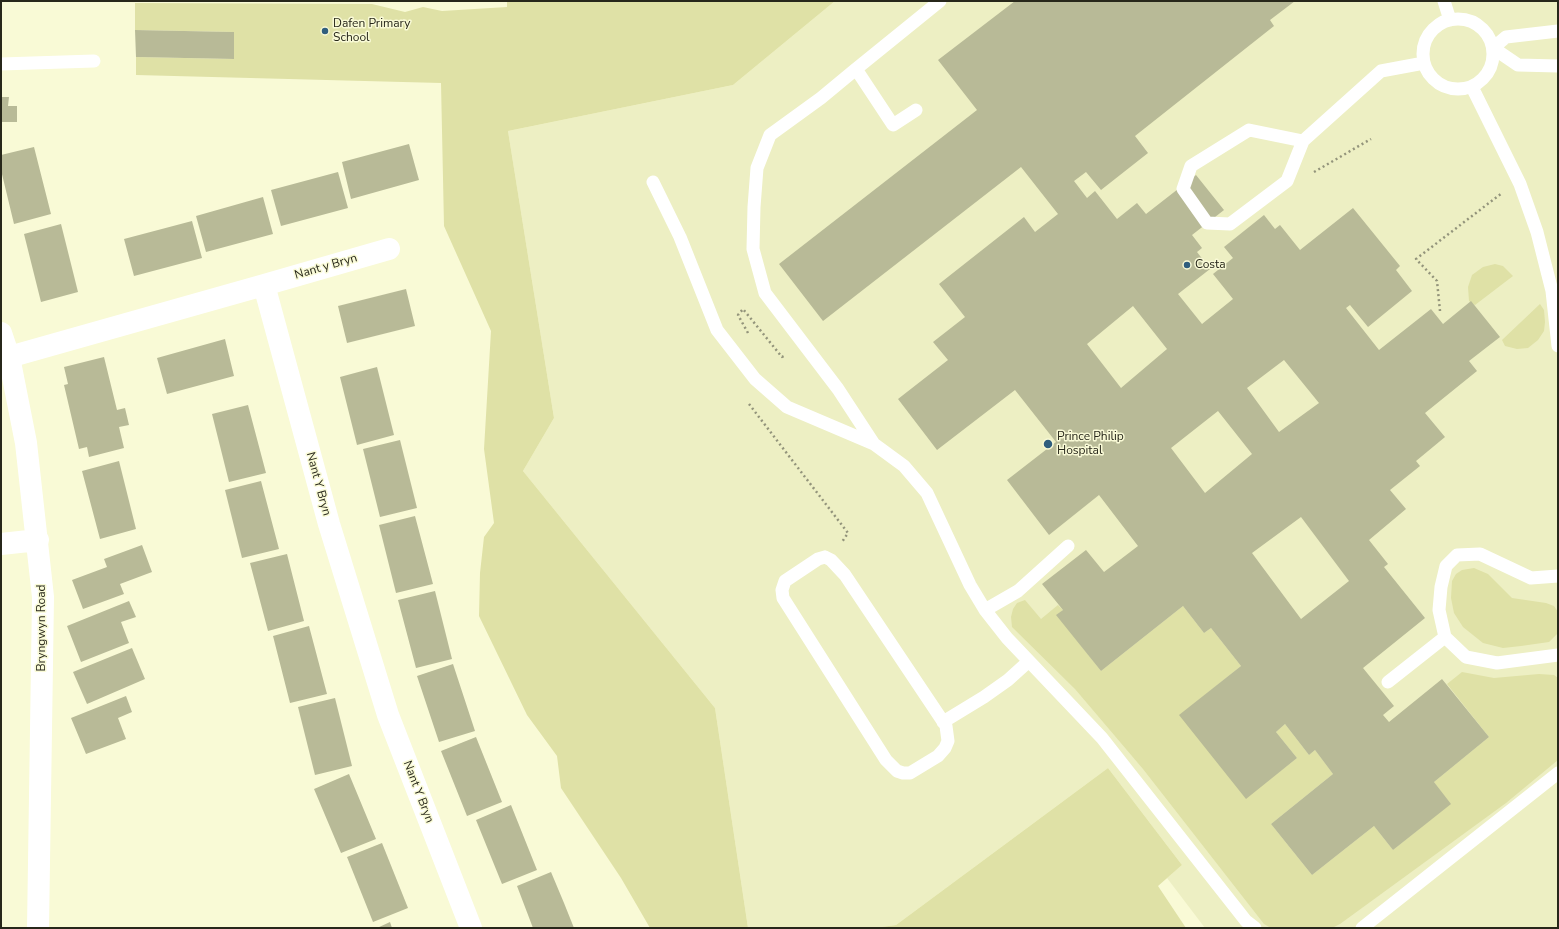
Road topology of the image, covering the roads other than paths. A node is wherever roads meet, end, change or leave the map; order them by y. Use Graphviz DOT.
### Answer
graph roads {
  1 [pos="940,1"];
  2 [pos="1444,1"];
  3 [pos="1450,20"];
  4 [pos="1558,31"];
  5 [pos="1493,48"];
  6 [pos="94,61"];
  7 [pos="1424,63"];
  8 [pos="1,64"];
  9 [pos="1558,66"];
  10 [pos="856,69"];
  11 [pos="1472,87"];
  12 [pos="916,110"];
  13 [pos="1303,141"];
  14 [pos="653,182"];
  15 [pos="389,249"];
  16 [pos="264,285"];
  17 [pos="1,333"];
  18 [pos="1558,346"];
  19 [pos="9,357"];
  20 [pos="874,444"];
  21 [pos="38,540"];
  22 [pos="1,544"];
  23 [pos="1068,546"];
  24 [pos="1558,576"];
  25 [pos="986,610"];
  26 [pos="1445,637"];
  27 [pos="1558,655"];
  28 [pos="1029,661"];
  29 [pos="1388,682"];
  30 [pos="943,722"];
  31 [pos="1558,773"];
  32 [pos="38,928"];
  33 [pos="471,928"];
  34 [pos="1255,928"];
  35 [pos="1362,928"];
  1 -- 10 [label="lane"];
  2 -- 3 [label="lane"];
  3 -- 5 [label="lane"];
  3 -- 7 [label="lane"];
  4 -- 5 [label="lane"];
  5 -- 9 [label="lane"];
  5 -- 11 [label="lane"];
  6 -- 8 [label="lane"];
  7 -- 11 [label="lane"];
  7 -- 13 [label="lane"];
  10 -- 12 [label="lane"];
  10 -- 20 [label="lane"];
  11 -- 18 [label="lane"];
  13 -- 13 [label="lane"];
  14 -- 20 [label="lane"];
  15 -- 16 [label="street, Nant y Bryn"];
  16 -- 19 [label="street"];
  16 -- 33 [label="street, Nant Y Bryn"];
  17 -- 19 [label="street, Bryngwyn Road"];
  19 -- 21 [label="street, Bryngwyn Road"];
  20 -- 25 [label="lane"];
  21 -- 22 [label="street"];
  21 -- 32 [label="street, Bryngwyn Road"];
  23 -- 25 [label="lane"];
  24 -- 26 [label="lane"];
  25 -- 28 [label="lane"];
  26 -- 27 [label="lane"];
  26 -- 29 [label="lane"];
  28 -- 30 [label="lane"];
  28 -- 34 [label="lane"];
  30 -- 30 [label="lane"];
  31 -- 35 [label="lane"];
}
